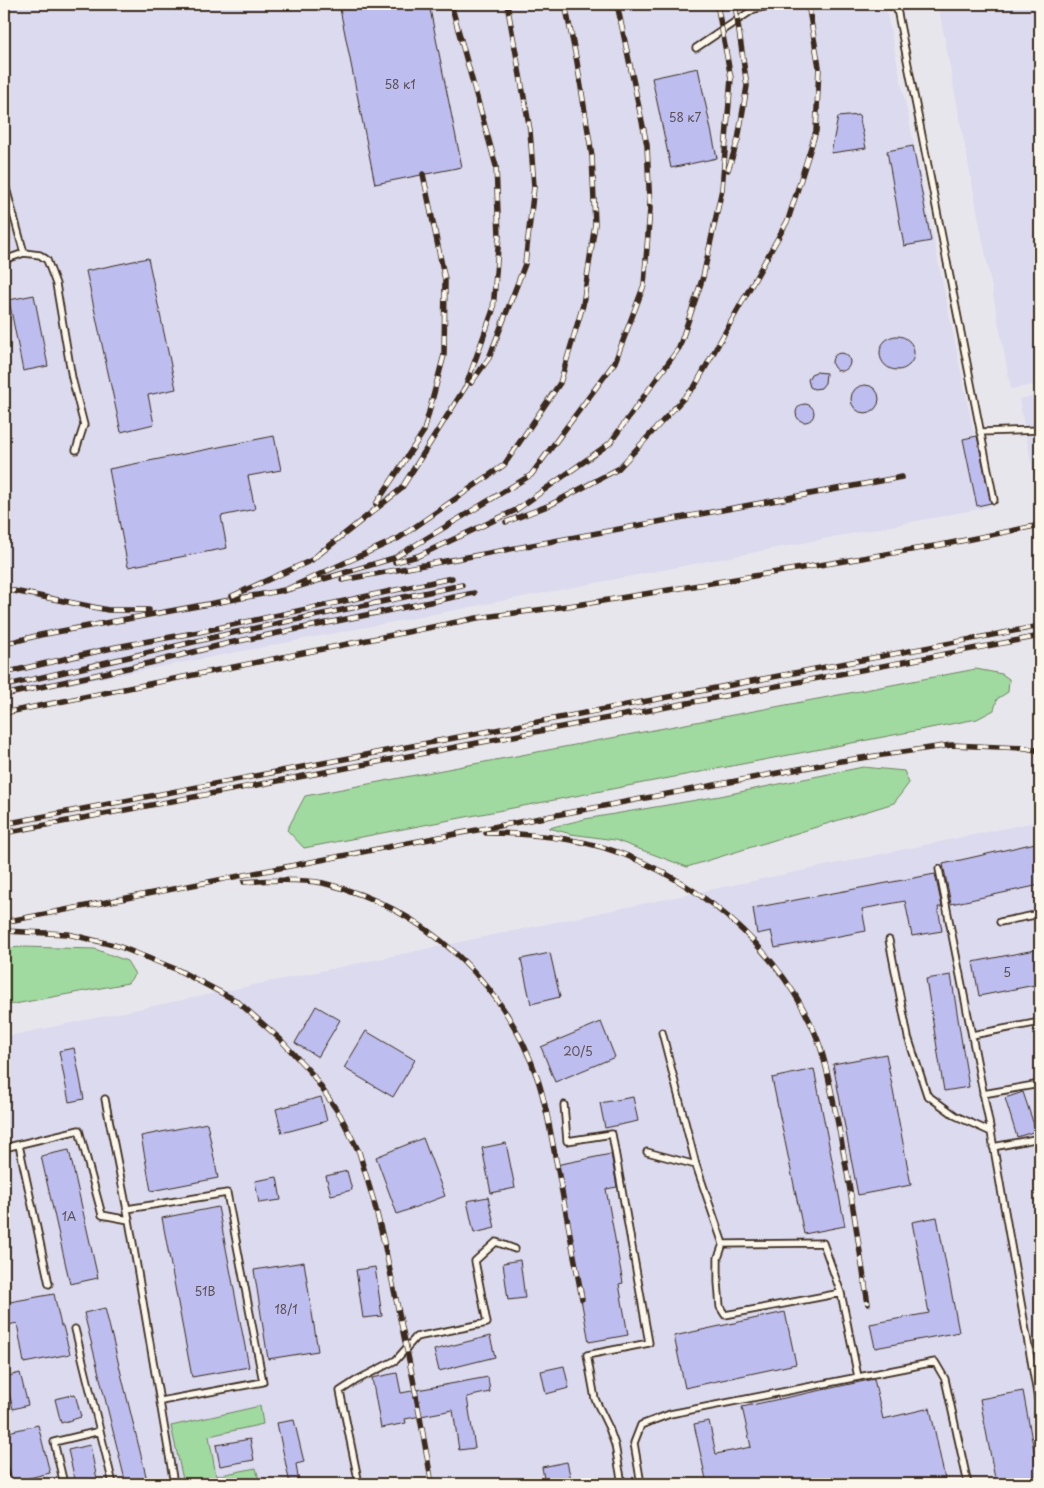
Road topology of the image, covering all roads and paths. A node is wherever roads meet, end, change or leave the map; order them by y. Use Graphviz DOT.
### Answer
graph roads {
  1 [pos="779,4"];
  2 [pos="896,4"];
  3 [pos="696,48"];
  4 [pos="4,180"];
  5 [pos="24,253"];
  6 [pos="4,260"];
  7 [pos="1040,430"];
  8 [pos="980,432"];
  9 [pos="76,450"];
  10 [pos="994,500"];
  11 [pos="939,869"];
  12 [pos="1040,914"];
  13 [pos="1000,922"];
  14 [pos="889,940"];
  15 [pos="1040,1022"];
  16 [pos="662,1032"];
  17 [pos="972,1035"];
  18 [pos="1040,1084"];
  19 [pos="983,1094"];
  20 [pos="105,1099"];
  21 [pos="564,1105"];
  22 [pos="990,1132"];
  23 [pos="1040,1138"];
  24 [pos="19,1144"];
  25 [pos="993,1147"];
  26 [pos="4,1148"];
  27 [pos="647,1152"];
  28 [pos="696,1165"];
  29 [pos="127,1209"];
  30 [pos="129,1220"];
  31 [pos="723,1244"];
  32 [pos="515,1249"];
  33 [pos="49,1284"];
  34 [pos="841,1293"];
  35 [pos="75,1329"];
  36 [pos="858,1376"];
  37 [pos="161,1401"];
  38 [pos="1040,1411"];
  39 [pos="100,1431"];
  40 [pos="64,1484"];
  41 [pos="113,1484"];
  42 [pos="174,1484"];
  43 [pos="359,1484"];
  44 [pos="622,1484"];
  45 [pos="641,1484"];
  46 [pos="968,1484"];
  1 -- 3 [label="lane"];
  2 -- 8 [label="lane"];
  4 -- 5 [label="lane"];
  5 -- 6 [label="lane"];
  5 -- 9 [label="lane"];
  7 -- 8 [label="lane"];
  8 -- 10 [label="lane"];
  11 -- 17 [label="lane"];
  12 -- 13 [label="lane"];
  14 -- 22 [label="lane"];
  15 -- 17 [label="lane"];
  16 -- 28 [label="lane"];
  17 -- 19 [label="lane"];
  18 -- 19 [label="lane"];
  19 -- 22 [label="lane"];
  20 -- 29 [label="lane"];
  21 -- 44 [label="lane"];
  22 -- 25 [label="lane"];
  23 -- 25 [label="lane"];
  24 -- 26 [label="lane"];
  24 -- 30 [label="lane"];
  24 -- 33 [label="lane"];
  25 -- 38 [label="lane"];
  27 -- 28 [label="lane"];
  28 -- 31 [label="lane"];
  29 -- 30 [label="lane"];
  29 -- 37 [label="lane"];
  30 -- 37 [label="lane"];
  31 -- 34 [label="lane"];
  31 -- 34 [label="lane"];
  32 -- 43 [label="lane"];
  34 -- 36 [label="lane"];
  35 -- 39 [label="lane"];
  36 -- 45 [label="lane"];
  36 -- 46 [label="lane"];
  37 -- 42 [label="lane"];
  39 -- 40 [label="lane"];
  39 -- 41 [label="lane"];
}
